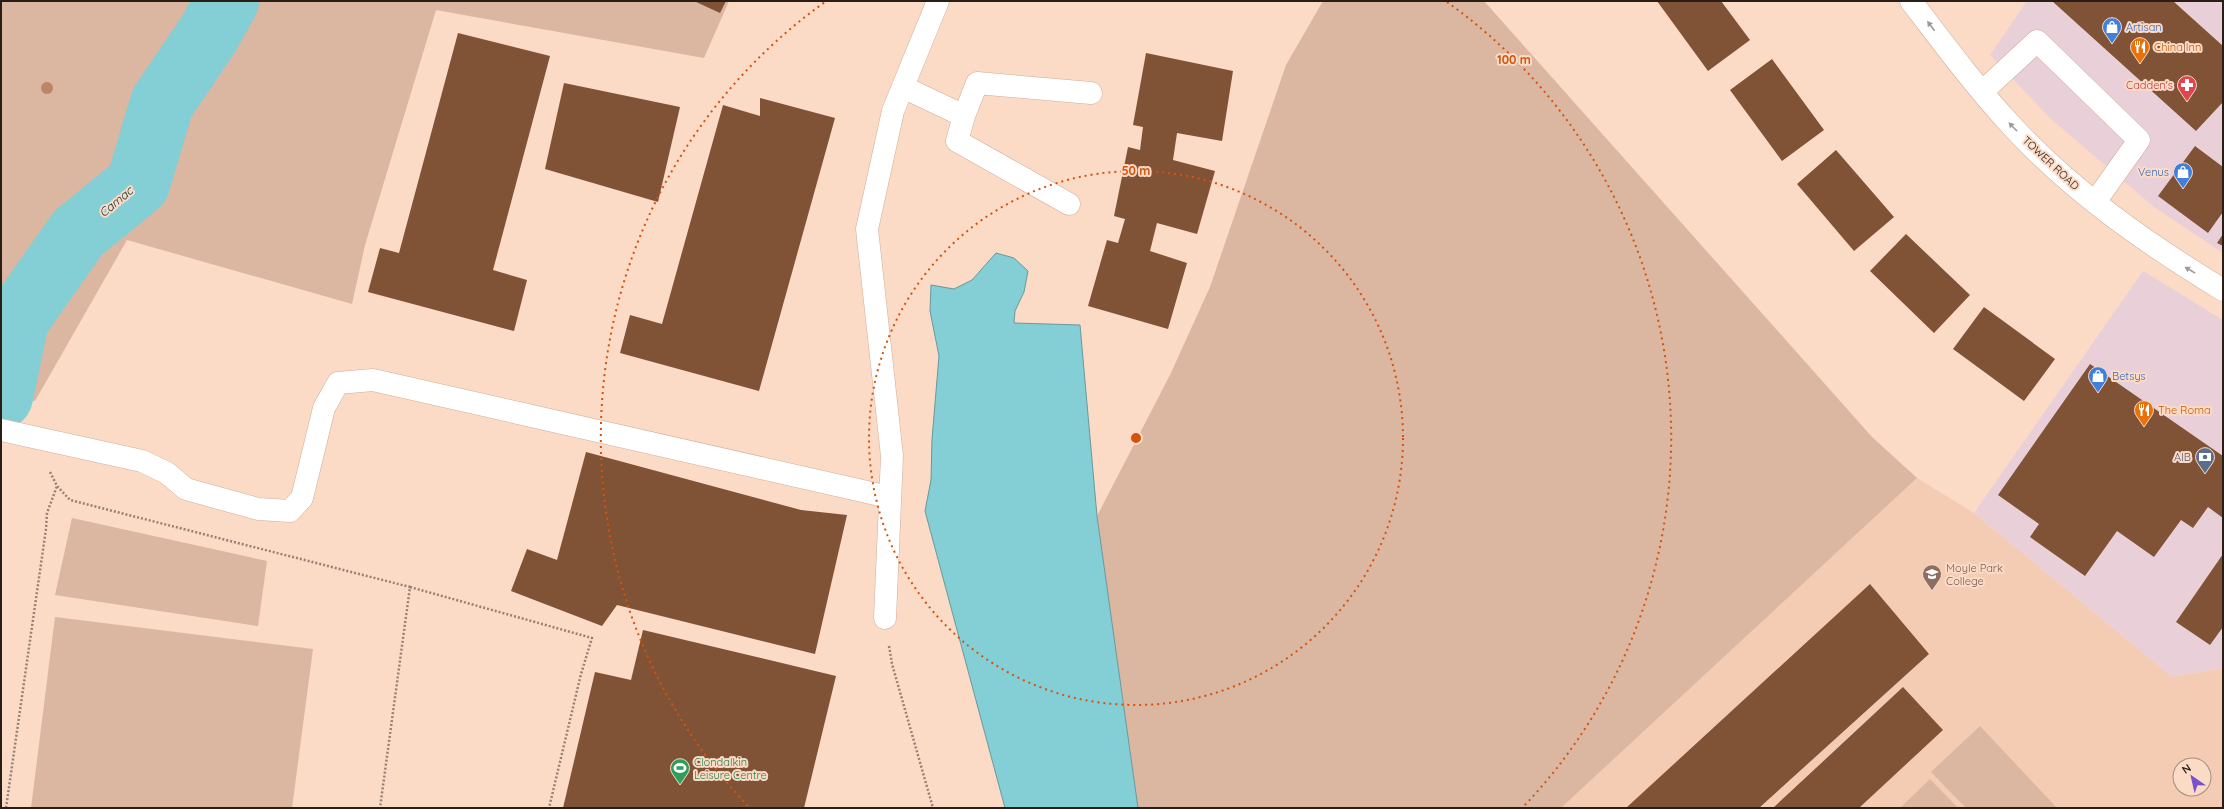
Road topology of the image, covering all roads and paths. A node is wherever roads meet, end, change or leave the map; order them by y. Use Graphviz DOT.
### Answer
graph roads {
  1 [pos="938,1"];
  2 [pos="1912,1"];
  3 [pos="903,87"];
  4 [pos="1983,91"];
  5 [pos="1091,93"];
  6 [pos="964,116"];
  7 [pos="2095,202"];
  8 [pos="1069,204"];
  9 [pos="2223,290"];
  10 [pos="6,431"];
  11 [pos="36,437"];
  12 [pos="58,486"];
  13 [pos="889,497"];
  14 [pos="410,587"];
  15 [pos="885,618"];
  16 [pos="6,808"];
  17 [pos="380,808"];
  18 [pos="549,808"];
  19 [pos="933,808"];
  1 -- 3 [label="street"];
  4 -- 2 [label="street, TOWER ROAD, one-way"];
  3 -- 6 [label="street"];
  3 -- 13 [label="street"];
  7 -- 4 [label="street, TOWER ROAD, one-way"];
  4 -- 7 [label="street"];
  5 -- 6 [label="street"];
  6 -- 8 [label="street"];
  9 -- 7 [label="street, TOWER ROAD, one-way"];
  10 -- 11 [label="street"];
  11 -- 12 [label="path"];
  11 -- 13 [label="street"];
  12 -- 14 [label="path"];
  12 -- 16 [label="path"];
  13 -- 15 [label="street"];
  14 -- 17 [label="path"];
  14 -- 18 [label="path"];
  15 -- 19 [label="path"];
}
